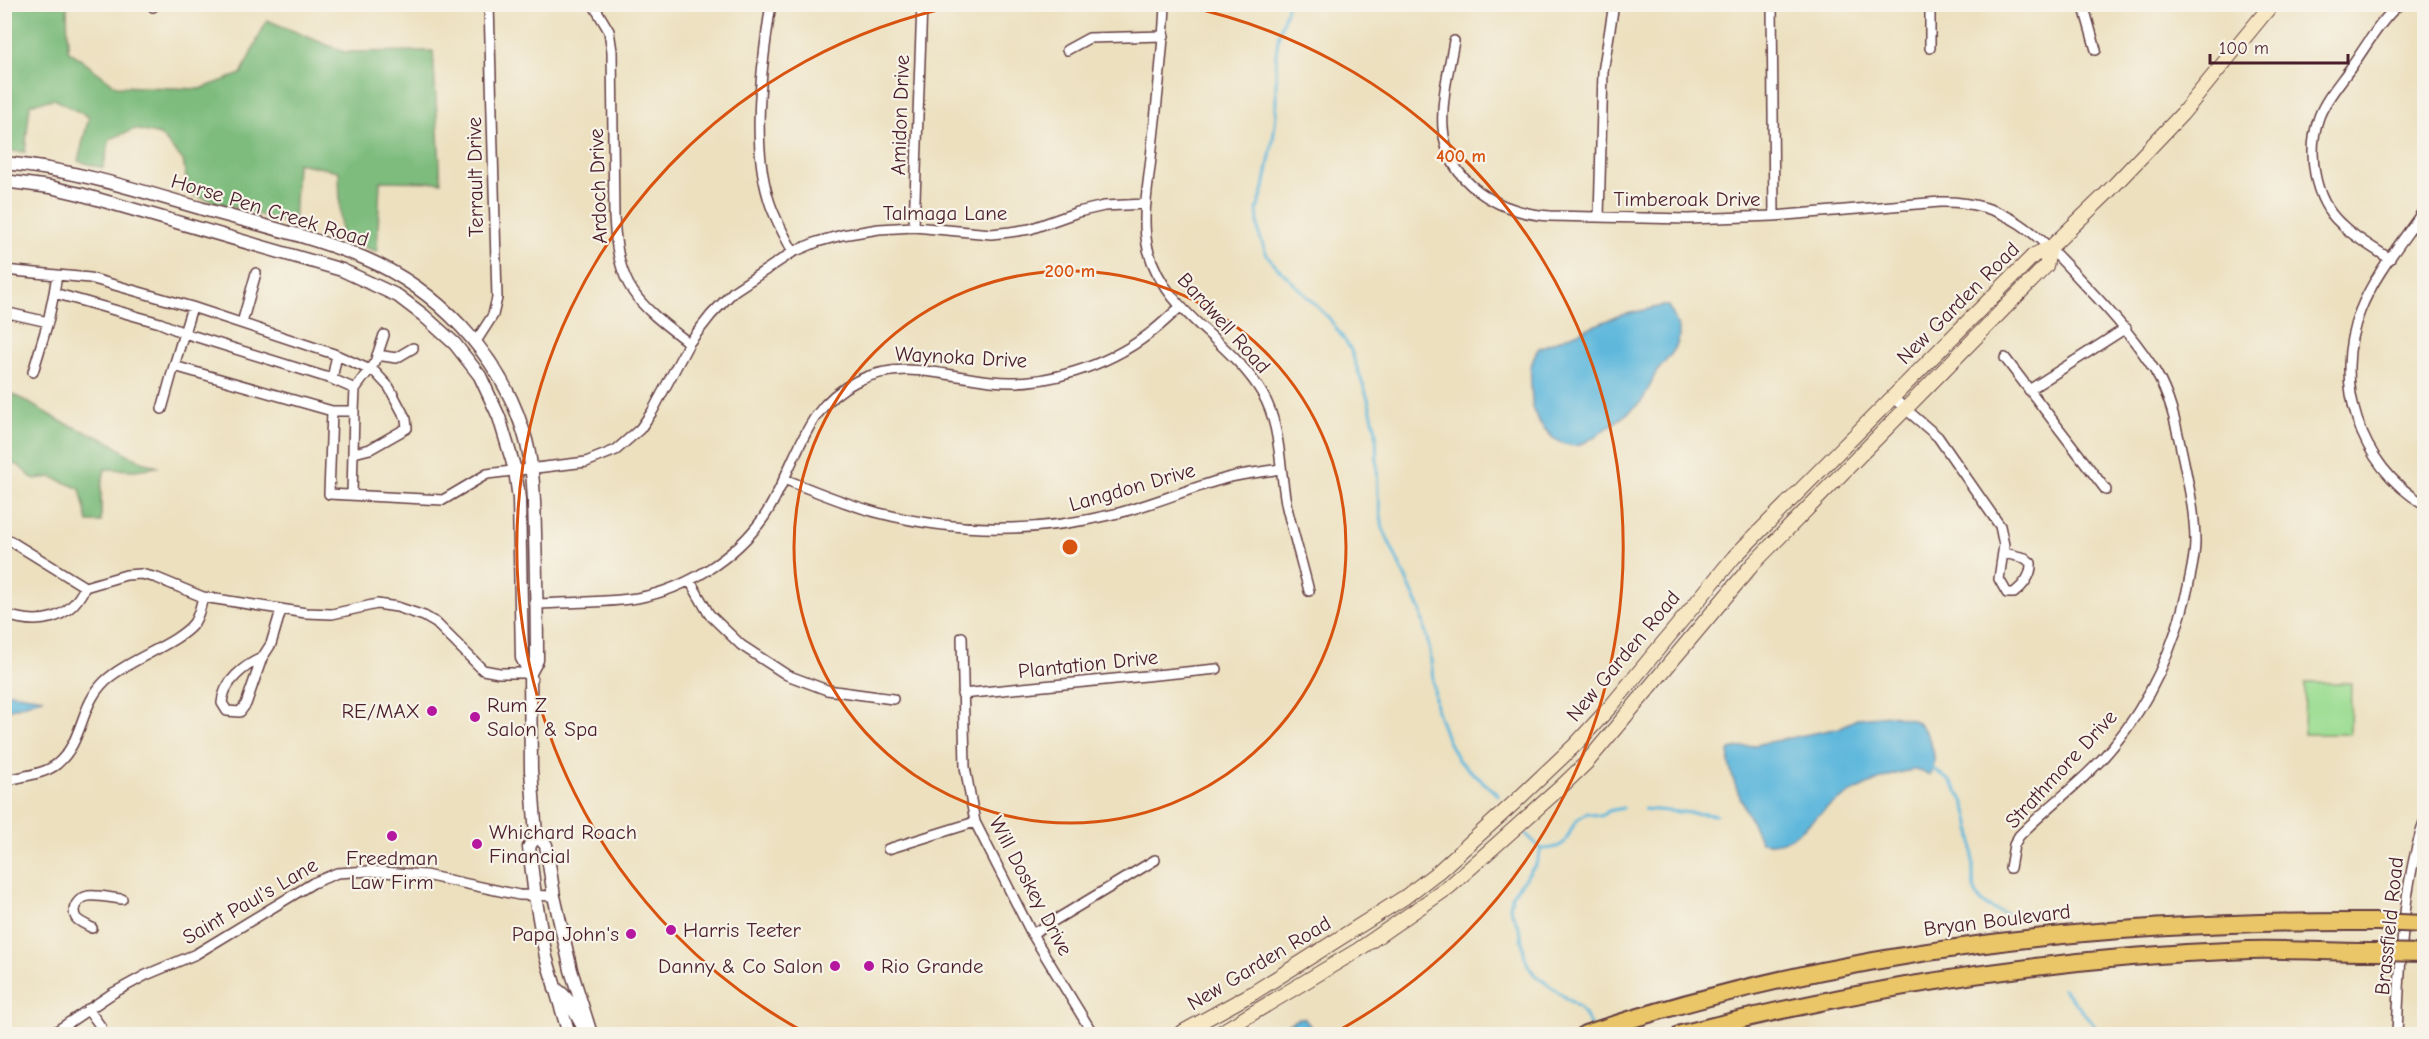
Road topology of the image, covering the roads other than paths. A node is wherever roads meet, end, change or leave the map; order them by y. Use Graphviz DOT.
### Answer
graph roads {
  1 [pos="489,4"];
  2 [pos="592,4"];
  3 [pos="771,4"];
  4 [pos="922,4"];
  5 [pos="1165,4"];
  6 [pos="1614,4"];
  7 [pos="1772,4"];
  8 [pos="1930,4"];
  9 [pos="2083,4"];
  10 [pos="2272,4"];
  11 [pos="2400,4"];
  12 [pos="1164,36"];
  13 [pos="1454,41"];
  14 [pos="1930,48"];
  15 [pos="1067,50"];
  16 [pos="2096,50"];
  17 [pos="4,163"];
  18 [pos="4,181"];
  19 [pos="1146,204"];
  20 [pos="2424,210"];
  21 [pos="1774,216"];
  22 [pos="1599,217"];
  23 [pos="914,227"];
  24 [pos="2050,248"];
  25 [pos="793,252"];
  26 [pos="2390,259"];
  27 [pos="4,270"];
  28 [pos="256,273"];
  29 [pos="57,275"];
  30 [pos="54,292"];
  31 [pos="192,307"];
  32 [pos="1180,307"];
  33 [pos="4,312"];
  34 [pos="48,322"];
  35 [pos="242,323"];
  36 [pos="2126,328"];
  37 [pos="184,333"];
  38 [pos="384,335"];
  39 [pos="475,343"];
  40 [pos="689,343"];
  41 [pos="413,348"];
  42 [pos="337,355"];
  43 [pos="377,355"];
  44 [pos="2005,358"];
  45 [pos="174,366"];
  46 [pos="367,370"];
  47 [pos="33,372"];
  48 [pos="332,379"];
  49 [pos="355,389"];
  50 [pos="2029,390"];
  51 [pos="1893,398"];
  52 [pos="162,409"];
  53 [pos="332,411"];
  54 [pos="354,411"];
  55 [pos="1906,411"];
  56 [pos="1850,441"];
  57 [pos="354,453"];
  58 [pos="1863,453"];
  59 [pos="532,468"];
  60 [pos="1280,469"];
  61 [pos="515,470"];
  62 [pos="784,479"];
  63 [pos="2106,490"];
  64 [pos="352,495"];
  65 [pos="2424,504"];
  66 [pos="4,537"];
  67 [pos="2004,553"];
  68 [pos="690,581"];
  69 [pos="85,587"];
  70 [pos="1309,591"];
  71 [pos="203,597"];
  72 [pos="537,604"];
  73 [pos="281,610"];
  74 [pos="4,614"];
  75 [pos="1683,617"];
  76 [pos="962,637"];
  77 [pos="262,658"];
  78 [pos="1648,659"];
  79 [pos="1671,661"];
  80 [pos="1217,669"];
  81 [pos="530,673"];
  82 [pos="962,694"];
  83 [pos="893,699"];
  84 [pos="1638,701"];
  85 [pos="1611,706"];
  86 [pos="1600,746"];
  87 [pos="4,781"];
  88 [pos="975,822"];
  89 [pos="2424,822"];
  90 [pos="536,835"];
  91 [pos="888,849"];
  92 [pos="1155,860"];
  93 [pos="2010,868"];
  94 [pos="535,896"];
  95 [pos="554,896"];
  96 [pos="122,899"];
  97 [pos="2424,924"];
  98 [pos="92,928"];
  99 [pos="1032,934"];
  100 [pos="1321,951"];
  101 [pos="2424,953"];
  102 [pos="546,957"];
  103 [pos="572,970"];
  104 [pos="555,989"];
  105 [pos="1283,997"];
  106 [pos="88,1009"];
  107 [pos="52,1035"];
  108 [pos="103,1035"];
  109 [pos="569,1035"];
  110 [pos="590,1035"];
  111 [pos="1092,1035"];
  112 [pos="1179,1035"];
  113 [pos="1218,1035"];
  114 [pos="1586,1035"];
  115 [pos="1681,1035"];
  116 [pos="2397,1035"];
  1 -- 39 [label="street, Terrault Drive"];
  2 -- 40 [label="street, Ardoch Drive"];
  3 -- 25 [label="street"];
  4 -- 23 [label="street, Amidon Drive"];
  5 -- 12 [label="street, Bardwell Road"];
  6 -- 22 [label="street"];
  7 -- 21 [label="street"];
  8 -- 14 [label="street"];
  9 -- 16 [label="street"];
  10 -- 24 [label="main road, New Garden Road"];
  11 -- 26 [label="street"];
  12 -- 15 [label="street"];
  12 -- 19 [label="street, Bardwell Road"];
  13 -- 22 [label="street, Timberoak Drive"];
  17 -- 39 [label="street, Horse Pen Creek Road"];
  18 -- 61 [label="street, Horse Pen Creek Road"];
  19 -- 23 [label="street, Talmaga Lane"];
  19 -- 32 [label="street, Bardwell Road"];
  20 -- 26 [label="street"];
  21 -- 22 [label="street, Timberoak Drive"];
  21 -- 24 [label="street, Timberoak Drive"];
  23 -- 25 [label="street, Talmaga Lane"];
  24 -- 36 [label="street, Strathmore Drive"];
  24 -- 51 [label="main road, New Garden Road"];
  24 -- 55 [label="main road, New Garden Road"];
  25 -- 40 [label="street, Talmaga Lane"];
  26 -- 65 [label="street"];
  27 -- 29 [label="street"];
  28 -- 35 [label="street"];
  29 -- 30 [label="street"];
  29 -- 31 [label="street"];
  30 -- 34 [label="street"];
  30 -- 37 [label="street"];
  31 -- 35 [label="street"];
  31 -- 37 [label="street"];
  32 -- 60 [label="street, Bardwell Road"];
  32 -- 62 [label="street, Waynoka Drive"];
  33 -- 34 [label="street"];
  34 -- 47 [label="street"];
  35 -- 42 [label="street"];
  36 -- 50 [label="street"];
  36 -- 93 [label="street, Strathmore Drive"];
  37 -- 45 [label="street"];
  37 -- 48 [label="street"];
  38 -- 43 [label="street"];
  39 -- 59 [label="street, Horse Pen Creek Road"];
  40 -- 59 [label="street, Talmaga Lane"];
  41 -- 43 [label="street"];
  42 -- 46 [label="street"];
  42 -- 48 [label="street"];
  43 -- 46 [label="street"];
  44 -- 50 [label="street"];
  45 -- 52 [label="street"];
  45 -- 53 [label="street"];
  46 -- 49 [label="street"];
  46 -- 57 [label="street"];
  48 -- 49 [label="street"];
  49 -- 54 [label="street"];
  50 -- 63 [label="street"];
  51 -- 55 [label="street"];
  51 -- 56 [label="main road, New Garden Road"];
  53 -- 54 [label="street"];
  53 -- 64 [label="street, Talmaga Lane"];
  54 -- 57 [label="street"];
  55 -- 58 [label="main road, New Garden Road"];
  55 -- 67 [label="street"];
  56 -- 58 [label="main road"];
  56 -- 75 [label="main road, New Garden Road"];
  57 -- 64 [label="street"];
  58 -- 79 [label="main road, New Garden Road"];
  59 -- 61 [label="street, Talmaga Lane"];
  59 -- 72 [label="street, Horse Pen Creek Road"];
  60 -- 62 [label="street, Langdon Drive"];
  60 -- 70 [label="street, Bardwell Road"];
  61 -- 64 [label="street, Talmaga Lane"];
  61 -- 81 [label="street, Horse Pen Creek Road"];
  62 -- 68 [label="street, Waynoka Drive"];
  66 -- 69 [label="street"];
  67 -- 67 [label="street"];
  68 -- 72 [label="street, Waynoka Drive"];
  68 -- 83 [label="street"];
  69 -- 71 [label="street"];
  69 -- 74 [label="street"];
  71 -- 73 [label="street"];
  71 -- 87 [label="street"];
  72 -- 81 [label="street, Horse Pen Creek Road"];
  73 -- 77 [label="street"];
  73 -- 81 [label="street"];
  75 -- 78 [label="main road, New Garden Road"];
  75 -- 79 [label="main road"];
  76 -- 82 [label="street, Will Doskey Drive"];
  77 -- 77 [label="street"];
  78 -- 84 [label="main road"];
  78 -- 85 [label="main road, New Garden Road"];
  79 -- 84 [label="main road, New Garden Road"];
  80 -- 82 [label="street, Plantation Drive"];
  81 -- 90 [label="street, Horse Pen Creek Road"];
  82 -- 88 [label="street, Will Doskey Drive"];
  84 -- 86 [label="main road, New Garden Road"];
  85 -- 86 [label="main road"];
  85 -- 100 [label="main road, New Garden Road"];
  86 -- 105 [label="main road, New Garden Road"];
  88 -- 91 [label="street"];
  88 -- 99 [label="street, Will Doskey Drive"];
  89 -- 116 [label="street, Brassfield Road"];
  90 -- 94 [label="street, Horse Pen Creek Road"];
  90 -- 95 [label="street, Horse Pen Creek Road"];
  92 -- 99 [label="street"];
  94 -- 95 [label="street, Saint Paul's Lane"];
  94 -- 102 [label="street, Horse Pen Creek Road"];
  94 -- 106 [label="street, Saint Paul's Lane"];
  95 -- 103 [label="street, Horse Pen Creek Road"];
  96 -- 98 [label="street"];
  97 -- 114 [label="highway, Bryan Boulevard, bridge"];
  99 -- 111 [label="street, Will Doskey Drive"];
  100 -- 105 [label="main road"];
  100 -- 112 [label="main road, New Garden Road"];
  101 -- 115 [label="highway, bridge"];
  102 -- 103 [label="street"];
  102 -- 104 [label="street, Horse Pen Creek Road"];
  103 -- 110 [label="street, Horse Pen Creek Road"];
  104 -- 109 [label="street, Horse Pen Creek Road"];
  104 -- 110 [label="street"];
  105 -- 113 [label="main road, New Garden Road"];
  106 -- 107 [label="street, Saint Paul's Lane"];
  106 -- 108 [label="street"];
}
